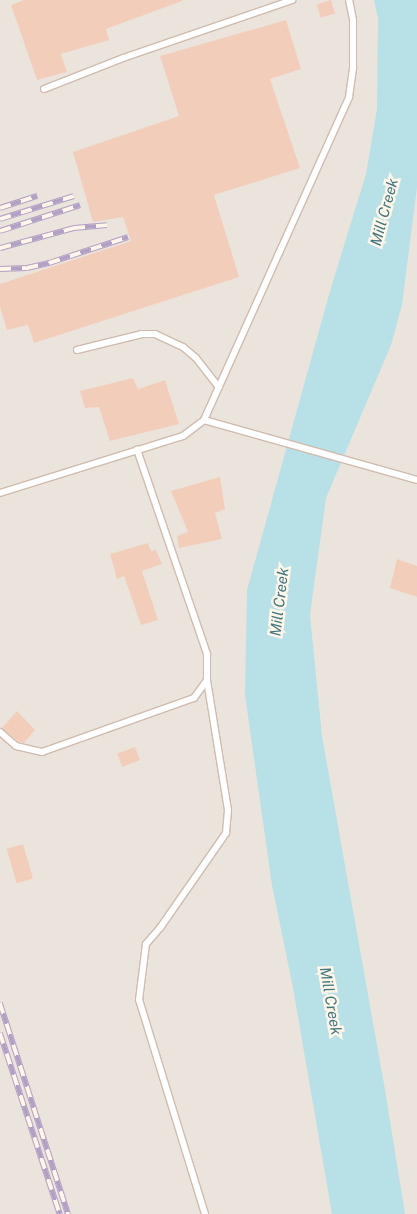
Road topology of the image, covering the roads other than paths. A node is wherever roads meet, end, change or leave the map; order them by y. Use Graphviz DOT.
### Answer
graph roads {
  1 [pos="292,0"];
  2 [pos="349,0"];
  3 [pos="44,90"];
  4 [pos="77,350"];
  5 [pos="219,387"];
  6 [pos="204,420"];
  7 [pos="137,450"];
  8 [pos="417,480"];
  9 [pos="0,493"];
  10 [pos="207,680"];
  11 [pos="0,732"];
  12 [pos="205,1214"];
  1 -- 3 [label="lane"];
  2 -- 5 [label="lane"];
  4 -- 5 [label="lane"];
  5 -- 6 [label="lane"];
  6 -- 7 [label="lane"];
  6 -- 8 [label="lane"];
  7 -- 9 [label="lane"];
  7 -- 10 [label="lane"];
  10 -- 11 [label="lane"];
  10 -- 12 [label="lane"];
}
